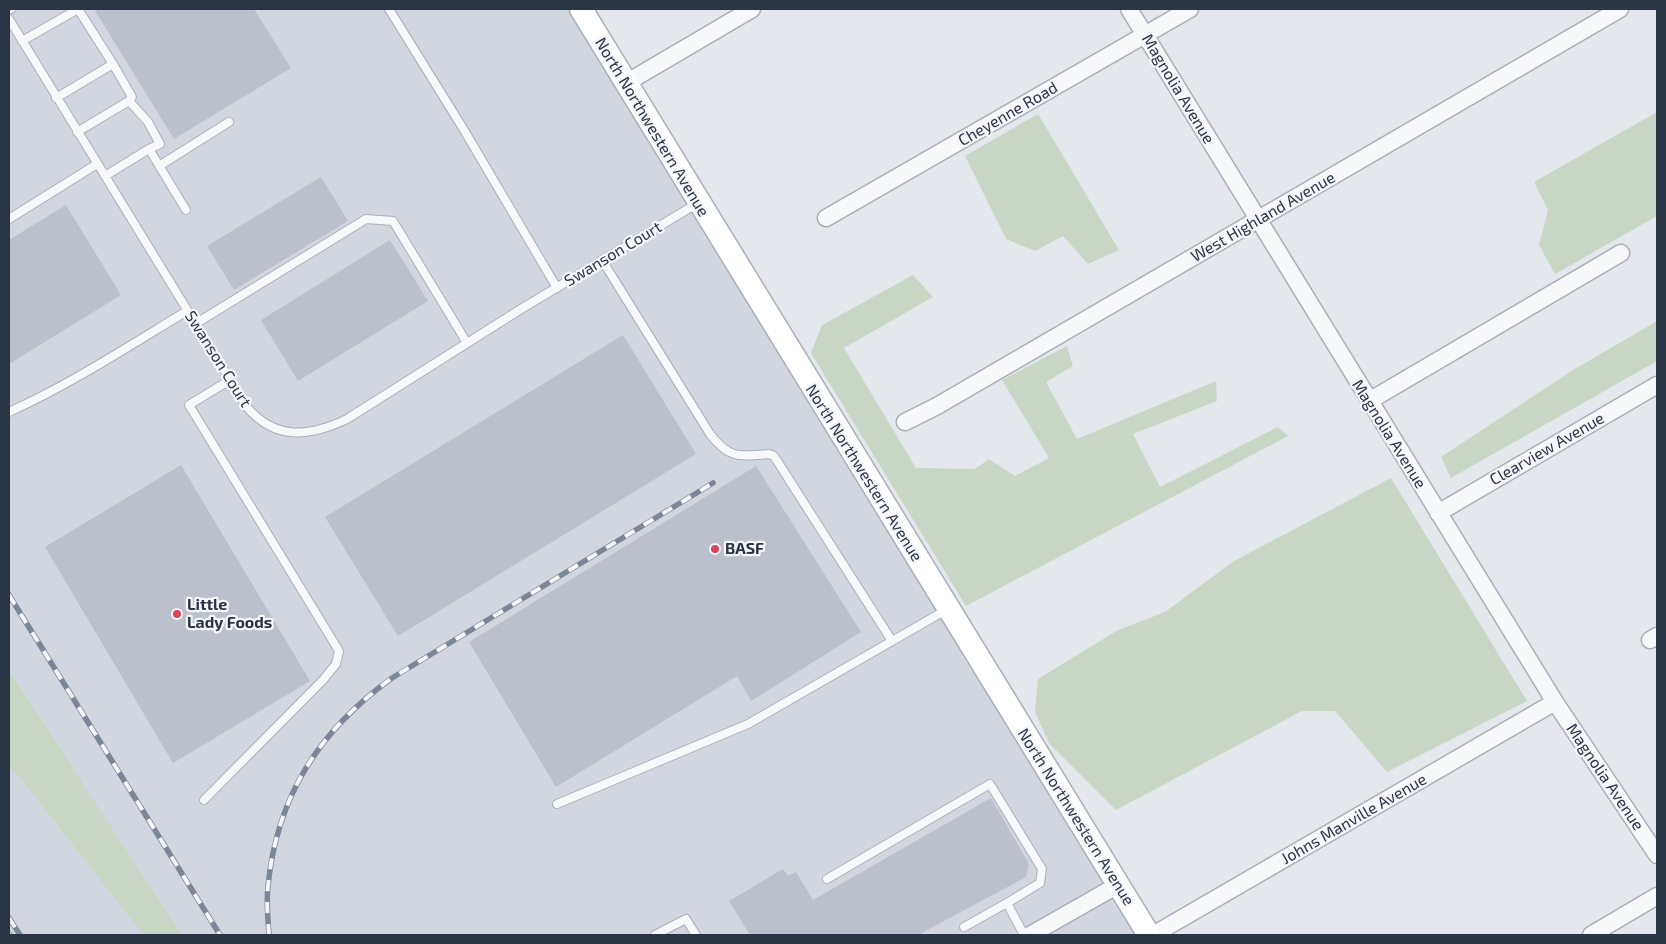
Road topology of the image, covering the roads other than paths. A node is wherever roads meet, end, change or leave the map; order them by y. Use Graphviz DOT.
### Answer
graph roads {
  1 [pos="389,9"];
  2 [pos="581,9"];
  3 [pos="752,9"];
  4 [pos="1129,9"];
  5 [pos="1190,9"];
  6 [pos="1620,9"];
  7 [pos="9,19"];
  8 [pos="1145,35"];
  9 [pos="22,42"];
  10 [pos="113,64"];
  11 [pos="626,82"];
  12 [pos="56,98"];
  13 [pos="129,101"];
  14 [pos="229,122"];
  15 [pos="77,132"];
  16 [pos="149,149"];
  17 [pos="97,164"];
  18 [pos="159,166"];
  19 [pos="105,176"];
  20 [pos="698,203"];
  21 [pos="186,210"];
  22 [pos="826,218"];
  23 [pos="9,219"];
  24 [pos="1258,220"];
  25 [pos="1622,253"];
  26 [pos="602,260"];
  27 [pos="557,288"];
  28 [pos="187,311"];
  29 [pos="195,324"];
  30 [pos="466,343"];
  31 [pos="230,380"];
  32 [pos="1657,385"];
  33 [pos="1369,402"];
  34 [pos="9,412"];
  35 [pos="905,422"];
  36 [pos="1438,513"];
  37 [pos="948,609"];
  38 [pos="892,641"];
  39 [pos="1555,702"];
  40 [pos="204,800"];
  41 [pos="557,804"];
  42 [pos="1657,855"];
  43 [pos="827,879"];
  44 [pos="1118,885"];
  45 [pos="1657,896"];
  46 [pos="1007,903"];
  47 [pos="964,927"];
  48 [pos="655,935"];
  49 [pos="696,935"];
  50 [pos="1024,935"];
  51 [pos="1030,935"];
  52 [pos="1149,935"];
  53 [pos="1153,935"];
  54 [pos="1592,935"];
  1 -- 27 [label="lane"];
  2 -- 11 [label="street, North Northwestern Avenue"];
  3 -- 11 [label="street"];
  4 -- 8 [label="street, Magnolia Avenue"];
  5 -- 8 [label="street, Cheyenne Road"];
  6 -- 24 [label="street, West Highland Avenue"];
  7 -- 9 [label="lane, Swanson Court"];
  8 -- 22 [label="street, Cheyenne Road"];
  8 -- 24 [label="street, Magnolia Avenue"];
  9 -- 10 [label="lane"];
  9 -- 12 [label="lane, Swanson Court"];
  10 -- 12 [label="lane"];
  10 -- 13 [label="lane"];
  11 -- 20 [label="street, North Northwestern Avenue"];
  12 -- 15 [label="lane, Swanson Court"];
  13 -- 15 [label="lane"];
  13 -- 16 [label="lane"];
  14 -- 18 [label="lane"];
  15 -- 17 [label="lane, Swanson Court"];
  16 -- 18 [label="lane"];
  16 -- 19 [label="lane"];
  17 -- 19 [label="lane, Swanson Court"];
  17 -- 23 [label="lane"];
  18 -- 21 [label="lane"];
  19 -- 28 [label="lane, Swanson Court"];
  20 -- 26 [label="lane, Swanson Court"];
  20 -- 37 [label="street, North Northwestern Avenue"];
  24 -- 33 [label="street, Magnolia Avenue"];
  24 -- 35 [label="street, West Highland Avenue"];
  25 -- 33 [label="street"];
  26 -- 27 [label="lane, Swanson Court"];
  26 -- 38 [label="lane"];
  27 -- 30 [label="lane, Swanson Court"];
  28 -- 29 [label="lane, Swanson Court"];
  28 -- 34 [label="lane"];
  29 -- 30 [label="lane"];
  29 -- 31 [label="lane, Swanson Court"];
  30 -- 31 [label="lane, Swanson Court"];
  31 -- 40 [label="lane"];
  32 -- 36 [label="street, Clearview Avenue"];
  33 -- 36 [label="street, Magnolia Avenue"];
  36 -- 39 [label="street, Magnolia Avenue"];
  37 -- 38 [label="lane"];
  37 -- 44 [label="street, North Northwestern Avenue"];
  38 -- 41 [label="lane"];
  39 -- 42 [label="street, Magnolia Avenue"];
  39 -- 53 [label="street, Johns Manville Avenue"];
  43 -- 46 [label="lane"];
  44 -- 51 [label="street"];
  44 -- 52 [label="street, North Northwestern Avenue"];
  45 -- 54 [label="street"];
  46 -- 47 [label="lane"];
  46 -- 50 [label="lane"];
  48 -- 49 [label="lane"];
}
